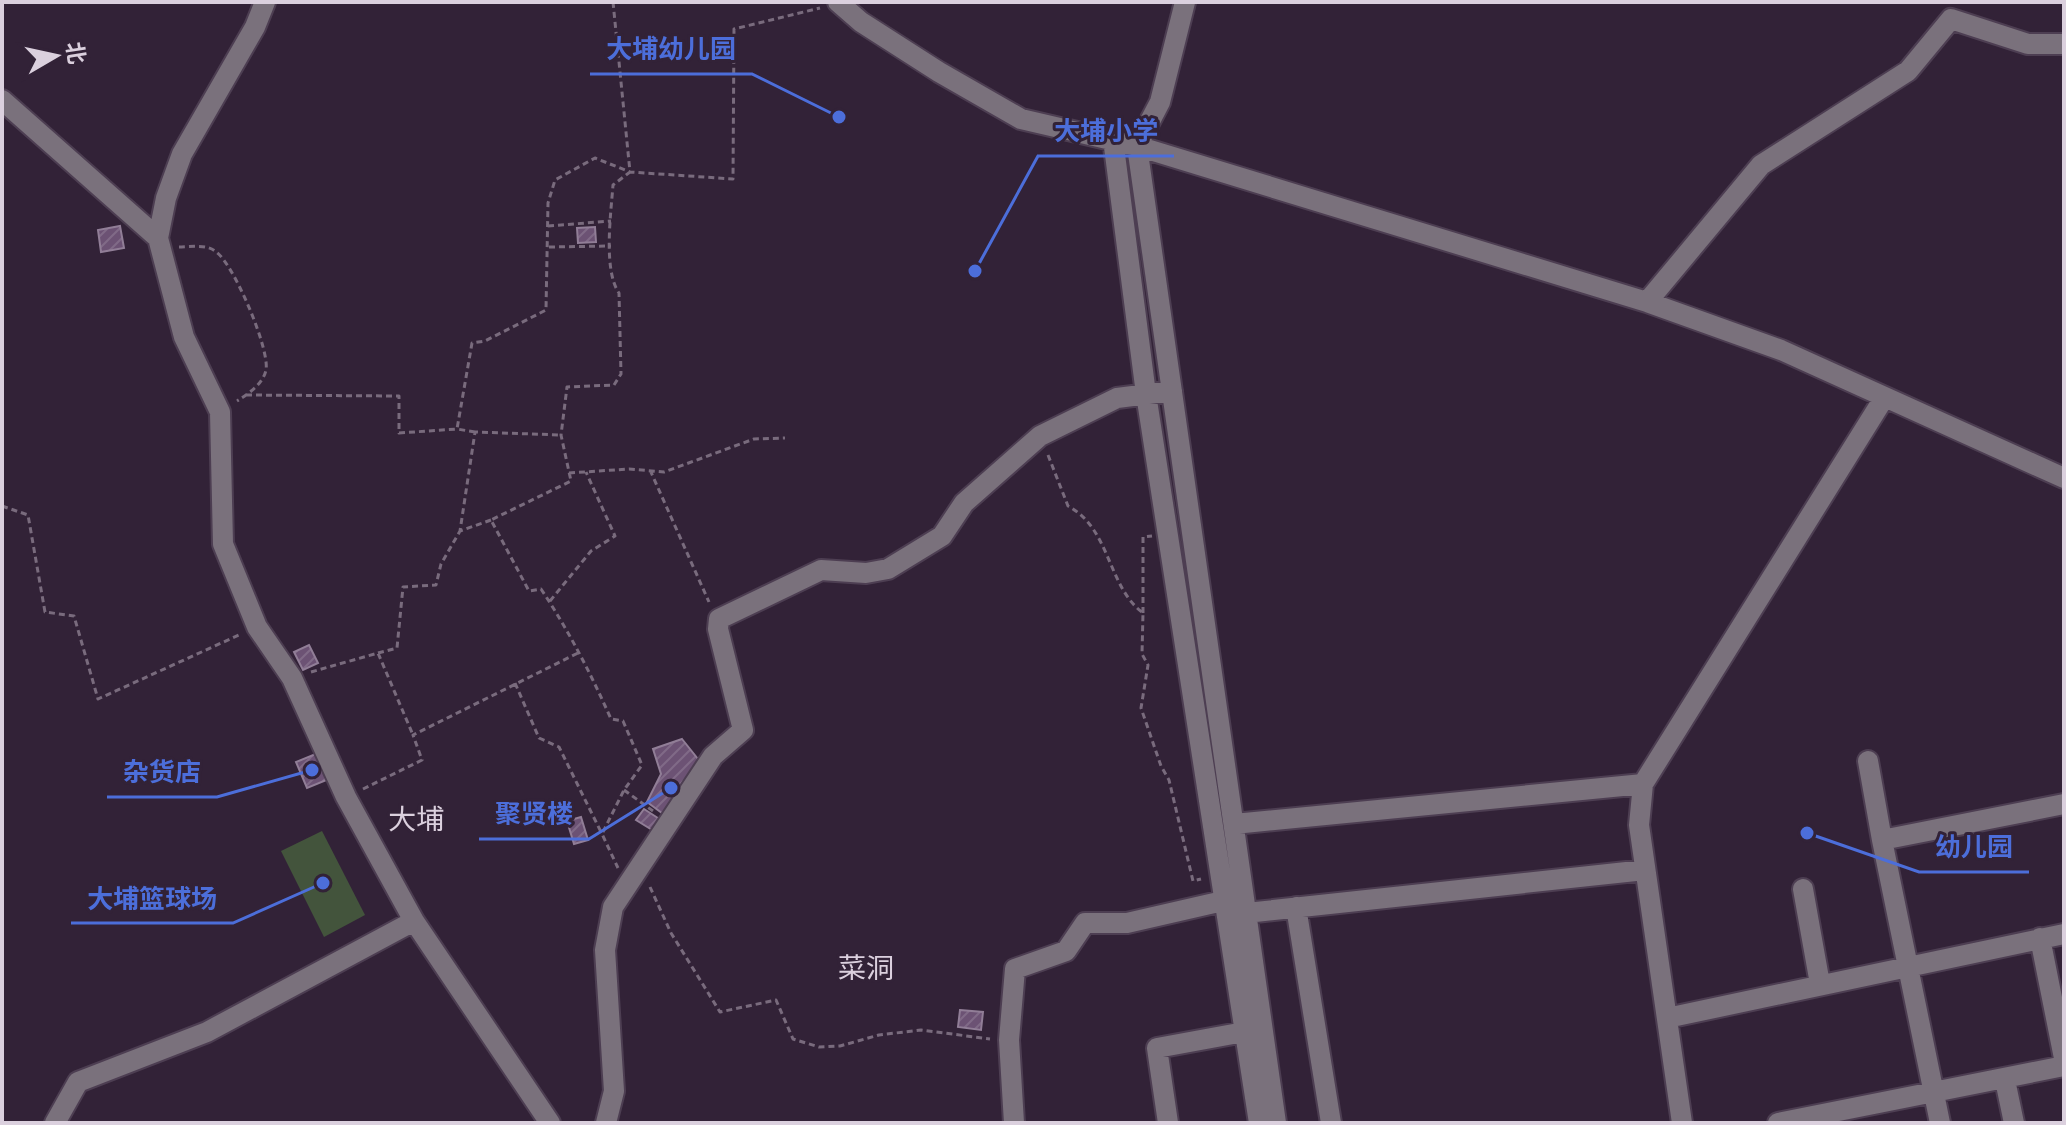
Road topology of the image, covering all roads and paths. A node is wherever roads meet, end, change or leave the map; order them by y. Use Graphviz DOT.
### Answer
graph roads {
  1 [pos="265,2"];
  2 [pos="613,2"];
  3 [pos="839,2"];
  4 [pos="1185,2"];
  5 [pos="2064,44"];
  6 [pos="2,100"];
  7 [pos="1113,139"];
  8 [pos="1137,146"];
  9 [pos="630,172"];
  10 [pos="611,221"];
  11 [pos="548,226"];
  12 [pos="159,243"];
  13 [pos="611,246"];
  14 [pos="549,247"];
  15 [pos="1647,302"];
  16 [pos="1172,391"];
  17 [pos="1146,394"];
  18 [pos="246,395"];
  19 [pos="1884,398"];
  20 [pos="220,412"];
  21 [pos="457,429"];
  22 [pos="475,432"];
  23 [pos="561,435"];
  24 [pos="1040,436"];
  25 [pos="785,438"];
  26 [pos="650,470"];
  27 [pos="586,472"];
  28 [pos="569,473"];
  29 [pos="2064,478"];
  30 [pos="2,506"];
  31 [pos="491,520"];
  32 [pos="460,531"];
  33 [pos="1169,534"];
  34 [pos="550,601"];
  35 [pos="1143,613"];
  36 [pos="718,621"];
  37 [pos="257,627"];
  38 [pos="580,652"];
  39 [pos="378,653"];
  40 [pos="292,678"];
  41 [pos="515,683"];
  42 [pos="413,735"];
  43 [pos="1868,761"];
  44 [pos="1643,784"];
  45 [pos="624,790"];
  46 [pos="346,797"];
  47 [pos="2064,804"];
  48 [pos="670,824"];
  49 [pos="1234,824"];
  50 [pos="602,834"];
  51 [pos="1882,840"];
  52 [pos="641,865"];
  53 [pos="1645,870"];
  54 [pos="1221,876"];
  55 [pos="626,886"];
  56 [pos="1803,889"];
  57 [pos="1239,903"];
  58 [pos="1296,907"];
  59 [pos="414,921"];
  60 [pos="2064,934"];
  61 [pos="2040,938"];
  62 [pos="1906,965"];
  63 [pos="1820,984"];
  64 [pos="1667,1018"];
  65 [pos="1254,1030"];
  66 [pos="1009,1040"];
  67 [pos="2064,1058"];
  68 [pos="2064,1066"];
  69 [pos="2005,1080"];
  70 [pos="1934,1093"];
  71 [pos="55,1123"];
  72 [pos="550,1123"];
  73 [pos="606,1123"];
  74 [pos="1014,1123"];
  75 [pos="1168,1123"];
  76 [pos="1259,1123"];
  77 [pos="1276,1123"];
  78 [pos="1331,1123"];
  79 [pos="1682,1123"];
  80 [pos="1778,1123"];
  81 [pos="1940,1123"];
  82 [pos="2014,1123"];
  1 -- 12 [label="street"];
  2 -- 9 [label="path"];
  3 -- 7 [label="street"];
  3 -- 9 [label="path"];
  4 -- 8 [label="street"];
  5 -- 15 [label="street"];
  6 -- 12 [label="street"];
  7 -- 8 [label="street"];
  7 -- 17 [label="street"];
  8 -- 15 [label="street"];
  8 -- 16 [label="street"];
  9 -- 10 [label="path"];
  9 -- 11 [label="path"];
  10 -- 11 [label="path"];
  10 -- 13 [label="path"];
  11 -- 14 [label="path"];
  12 -- 18 [label="path"];
  12 -- 20 [label="street"];
  13 -- 14 [label="path"];
  13 -- 23 [label="path"];
  14 -- 21 [label="path"];
  15 -- 19 [label="street"];
  16 -- 17 [label="street"];
  16 -- 49 [label="street"];
  17 -- 24 [label="street"];
  17 -- 33 [label="street"];
  18 -- 20 [label="path"];
  18 -- 21 [label="path"];
  19 -- 29 [label="street"];
  19 -- 44 [label="street"];
  20 -- 37 [label="street"];
  21 -- 22 [label="path"];
  22 -- 23 [label="path"];
  22 -- 32 [label="path"];
  23 -- 28 [label="path"];
  24 -- 35 [label="path"];
  24 -- 36 [label="street"];
  25 -- 26 [label="path"];
  26 -- 27 [label="path"];
  26 -- 36 [label="path"];
  27 -- 28 [label="path"];
  27 -- 34 [label="path"];
  28 -- 31 [label="path"];
  30 -- 37 [label="path"];
  31 -- 32 [label="path"];
  31 -- 34 [label="path"];
  32 -- 39 [label="path"];
  33 -- 35 [label="path"];
  33 -- 54 [label="street"];
  34 -- 38 [label="path"];
  35 -- 54 [label="path"];
  36 -- 48 [label="street"];
  37 -- 40 [label="street"];
  38 -- 41 [label="path"];
  38 -- 45 [label="path"];
  39 -- 40 [label="path"];
  39 -- 42 [label="path"];
  40 -- 46 [label="street"];
  41 -- 42 [label="path"];
  41 -- 50 [label="path"];
  42 -- 46 [label="path"];
  43 -- 51 [label="street"];
  44 -- 49 [label="street"];
  44 -- 53 [label="street"];
  45 -- 48 [label="path"];
  45 -- 50 [label="path"];
  46 -- 59 [label="street"];
  47 -- 51 [label="street"];
  48 -- 52 [label="street"];
  49 -- 57 [label="street"];
  50 -- 55 [label="path"];
  51 -- 62 [label="street"];
  52 -- 55 [label="street"];
  52 -- 66 [label="path"];
  53 -- 58 [label="street"];
  53 -- 64 [label="street"];
  54 -- 57 [label="street"];
  55 -- 73 [label="street"];
  56 -- 63 [label="street"];
  57 -- 58 [label="street"];
  57 -- 65 [label="street"];
  57 -- 66 [label="street"];
  58 -- 78 [label="street"];
  59 -- 71 [label="street"];
  59 -- 72 [label="street"];
  60 -- 61 [label="street"];
  61 -- 62 [label="street"];
  61 -- 67 [label="street"];
  62 -- 63 [label="street"];
  62 -- 70 [label="street"];
  63 -- 64 [label="street"];
  64 -- 79 [label="street"];
  65 -- 75 [label="street"];
  65 -- 76 [label="street"];
  65 -- 77 [label="street"];
  66 -- 74 [label="street"];
  68 -- 69 [label="street"];
  69 -- 70 [label="street"];
  69 -- 82 [label="street"];
  70 -- 80 [label="street"];
  70 -- 81 [label="street"];
}
